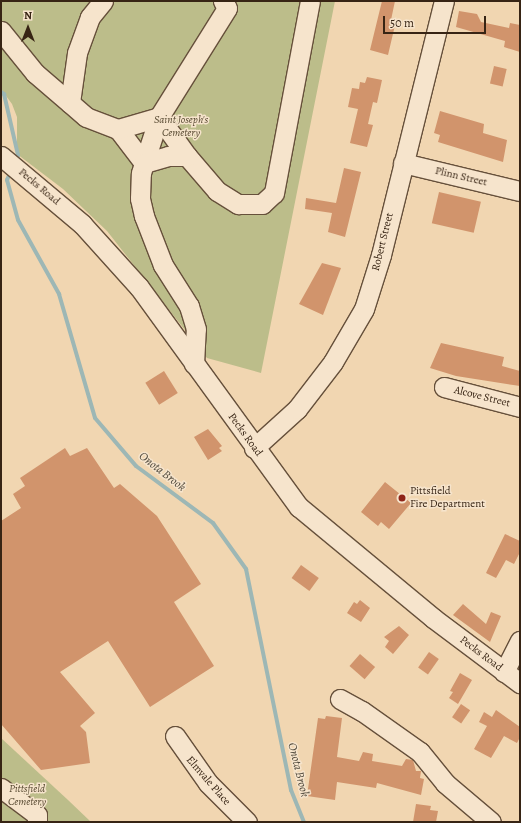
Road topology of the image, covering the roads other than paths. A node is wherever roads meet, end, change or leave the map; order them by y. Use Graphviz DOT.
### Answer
graph roads {
  1 [pos="103,1"];
  2 [pos="310,1"];
  3 [pos="444,1"];
  4 [pos="230,3"];
  5 [pos="1,31"];
  6 [pos="70,103"];
  7 [pos="159,117"];
  8 [pos="118,129"];
  9 [pos="187,156"];
  10 [pos="2,157"];
  11 [pos="144,163"];
  12 [pos="403,163"];
  13 [pos="520,190"];
  14 [pos="194,364"];
  15 [pos="444,388"];
  16 [pos="520,406"];
  17 [pos="254,448"];
  18 [pos="520,641"];
  19 [pos="504,672"];
  20 [pos="520,683"];
  21 [pos="340,699"];
  22 [pos="175,736"];
  23 [pos="1,788"];
  24 [pos="37,822"];
  25 [pos="247,822"];
  26 [pos="491,822"];
  1 -- 6 [label="street"];
  2 -- 9 [label="street"];
  3 -- 12 [label="street, Robert Street"];
  4 -- 7 [label="street"];
  5 -- 6 [label="street"];
  6 -- 8 [label="street"];
  7 -- 8 [label="street"];
  7 -- 9 [label="street"];
  7 -- 11 [label="street"];
  8 -- 11 [label="street"];
  9 -- 11 [label="street"];
  10 -- 14 [label="street, Pecks Road"];
  11 -- 14 [label="street"];
  12 -- 13 [label="street, Plinn Street"];
  12 -- 17 [label="street, Robert Street"];
  14 -- 17 [label="street, Pecks Road"];
  15 -- 16 [label="street, Alcove Street"];
  17 -- 19 [label="street, Pecks Road"];
  18 -- 19 [label="street"];
  19 -- 20 [label="street, Pecks Road"];
  21 -- 26 [label="street"];
  22 -- 25 [label="street, Elmvale Place"];
  23 -- 24 [label="street"];
}
